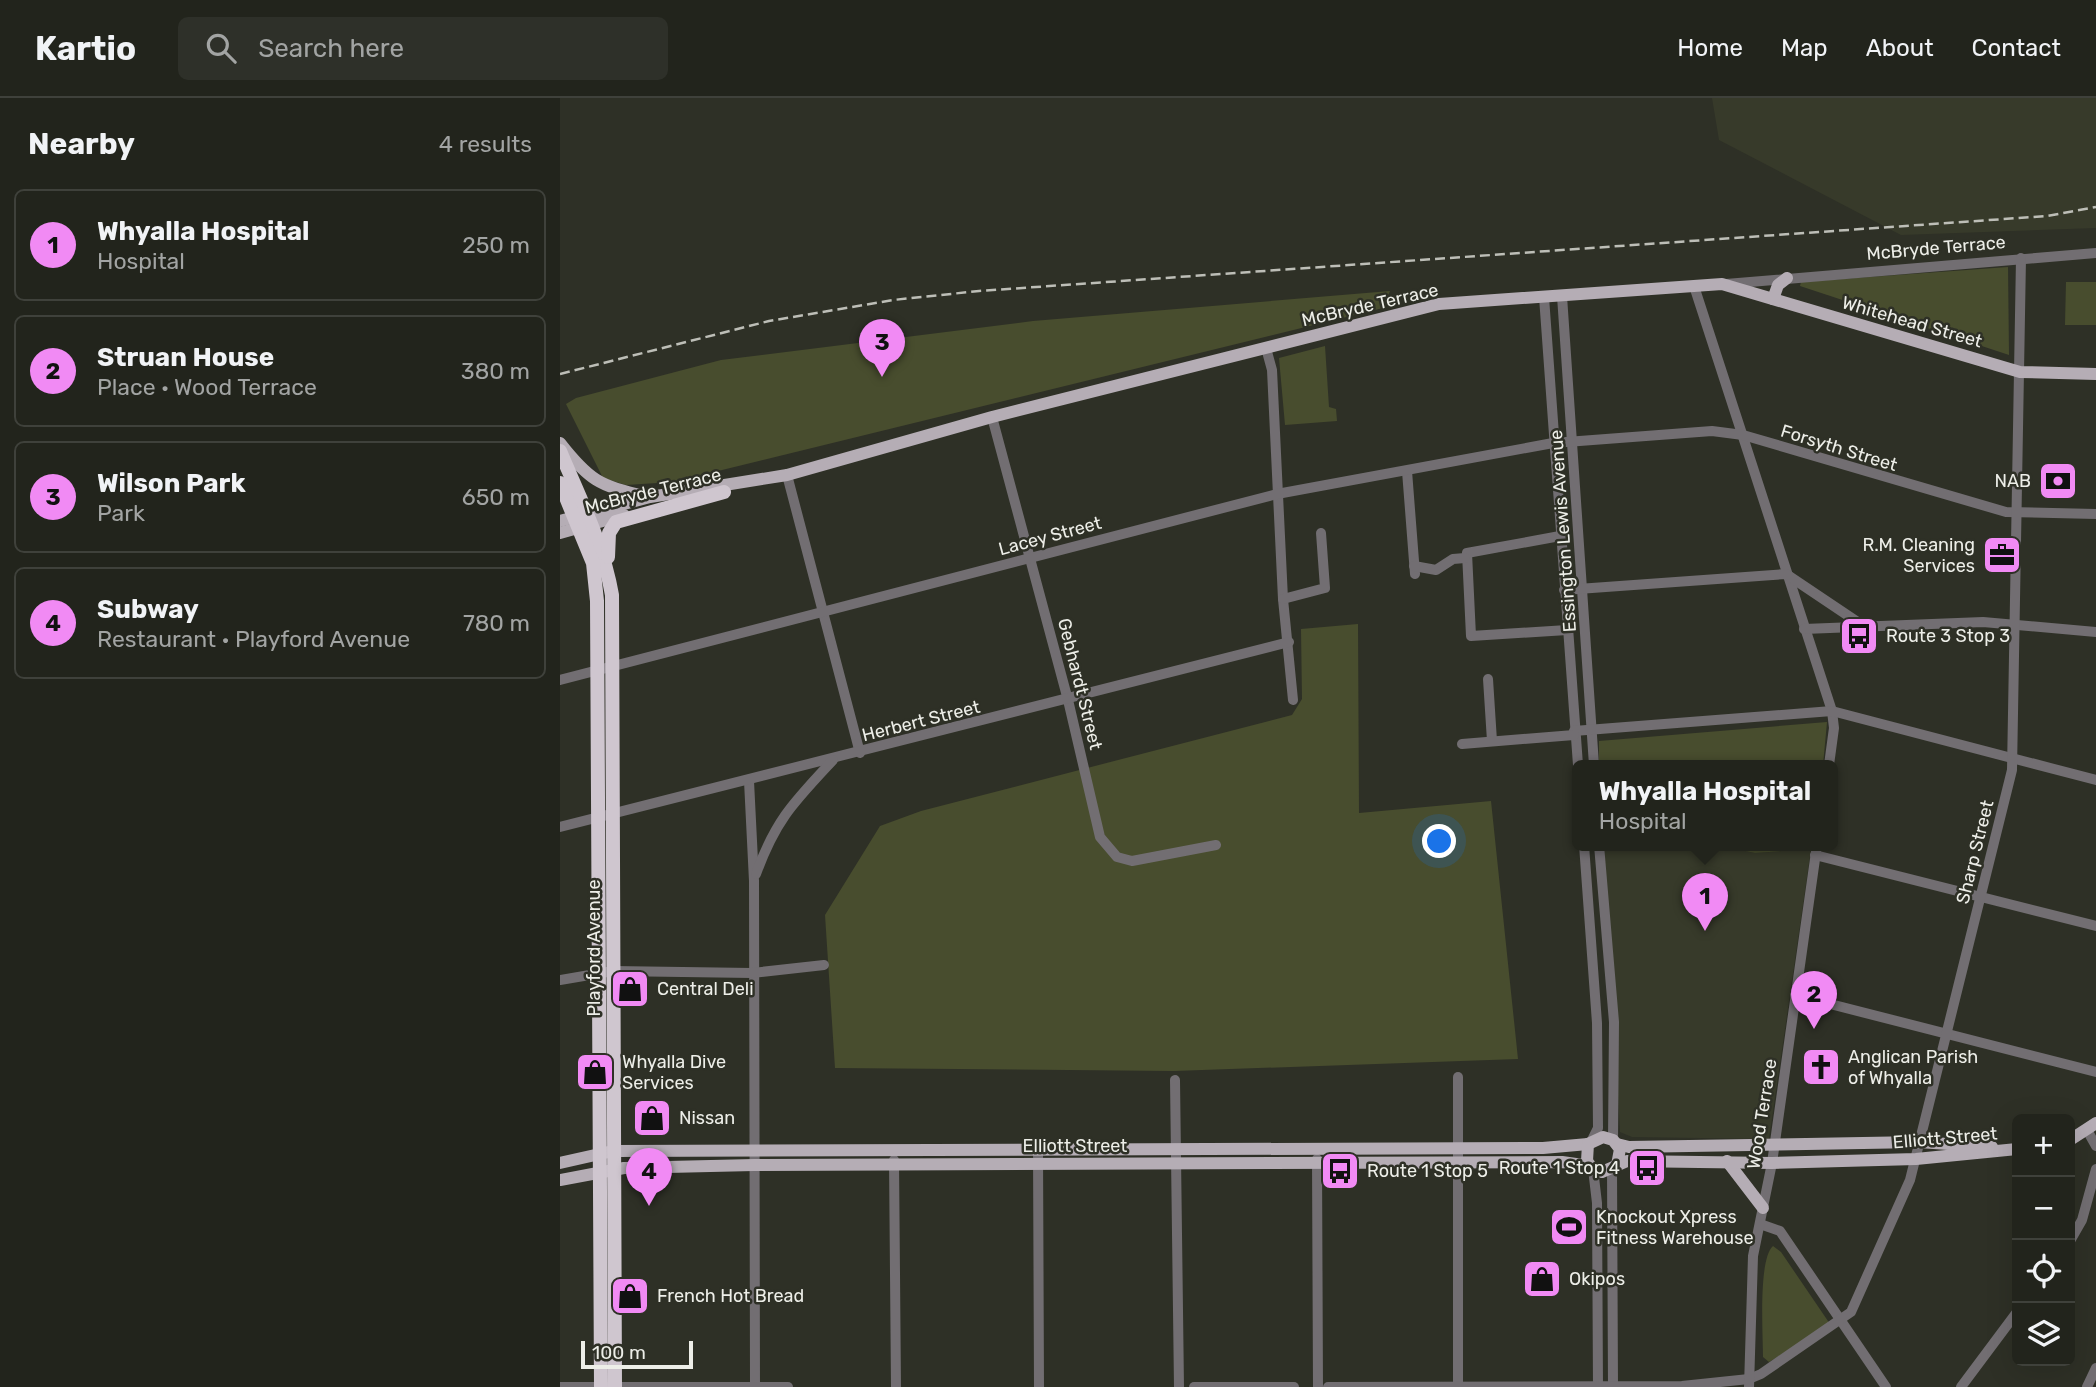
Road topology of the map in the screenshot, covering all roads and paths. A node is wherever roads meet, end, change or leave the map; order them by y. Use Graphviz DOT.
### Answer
graph roads {
  1 [pos="2096,253"];
  2 [pos="2021,258"];
  3 [pos="1787,278"];
  4 [pos="1722,284"];
  5 [pos="1694,286"];
  6 [pos="1562,296"];
  7 [pos="1544,297"];
  8 [pos="1773,299"];
  9 [pos="1266,348"];
  10 [pos="2020,372"];
  11 [pos="2096,374"];
  12 [pos="992,417"];
  13 [pos="1743,435"];
  14 [pos="1572,442"];
  15 [pos="560,443"];
  16 [pos="1553,443"];
  17 [pos="560,451"];
  18 [pos="1407,471"];
  19 [pos="788,475"];
  20 [pos="753,482"];
  21 [pos="560,483"];
  22 [pos="724,492"];
  23 [pos="1278,495"];
  24 [pos="650,497"];
  25 [pos="2016,512"];
  26 [pos="2096,514"];
  27 [pos="584,520"];
  28 [pos="560,521"];
  29 [pos="1321,533"];
  30 [pos="560,535"];
  31 [pos="1560,536"];
  32 [pos="1030,558"];
  33 [pos="1465,558"];
  34 [pos="607,566"];
  35 [pos="1786,574"];
  36 [pos="1583,588"];
  37 [pos="1564,590"];
  38 [pos="596,591"];
  39 [pos="1283,599"];
  40 [pos="824,611"];
  41 [pos="2014,623"];
  42 [pos="1862,625"];
  43 [pos="1804,629"];
  44 [pos="1567,630"];
  45 [pos="2096,632"];
  46 [pos="1289,642"];
  47 [pos="614,666"];
  48 [pos="596,671"];
  49 [pos="1488,679"];
  50 [pos="560,680"];
  51 [pos="1068,700"];
  52 [pos="1293,700"];
  53 [pos="1832,711"];
  54 [pos="1591,730"];
  55 [pos="1574,733"];
  56 [pos="1492,741"];
  57 [pos="1462,744"];
  58 [pos="860,753"];
  59 [pos="2012,759"];
  60 [pos="833,760"];
  61 [pos="1577,760"];
  62 [pos="1594,760"];
  63 [pos="1830,760"];
  64 [pos="2096,780"];
  65 [pos="749,781"];
  66 [pos="613,815"];
  67 [pos="597,818"];
  68 [pos="560,827"];
  69 [pos="1216,845"];
  70 [pos="1584,851"];
  71 [pos="1600,851"];
  72 [pos="1816,851"];
  73 [pos="1820,851"];
  74 [pos="754,881"];
  75 [pos="1980,896"];
  76 [pos="2096,926"];
  77 [pos="824,965"];
  78 [pos="606,972"];
  79 [pos="752,973"];
  80 [pos="560,980"];
  81 [pos="1796,995"];
  82 [pos="1945,1033"];
  83 [pos="2096,1072"];
  84 [pos="1458,1077"];
  85 [pos="1175,1080"];
  86 [pos="2092,1126"];
  87 [pos="2075,1137"];
  88 [pos="1590,1142"];
  89 [pos="1615,1142"];
  90 [pos="1919,1142"];
  91 [pos="1774,1144"];
  92 [pos="2096,1146"];
  93 [pos="1457,1147"];
  94 [pos="1317,1148"];
  95 [pos="1038,1149"];
  96 [pos="1176,1149"];
  97 [pos="754,1150"];
  98 [pos="893,1150"];
  99 [pos="2012,1150"];
  100 [pos="2012,1150"];
  101 [pos="606,1152"];
  102 [pos="1916,1159"];
  103 [pos="1727,1161"];
  104 [pos="1317,1163"];
  105 [pos="1458,1163"];
  106 [pos="1772,1163"];
  107 [pos="560,1164"];
  108 [pos="894,1164"];
  109 [pos="1038,1164"];
  110 [pos="1178,1164"];
  111 [pos="754,1165"];
  112 [pos="1614,1167"];
  113 [pos="1592,1168"];
  114 [pos="2096,1168"];
  115 [pos="606,1170"];
  116 [pos="560,1180"];
  117 [pos="1763,1208"];
  118 [pos="1760,1224"];
  119 [pos="2071,1240"];
  120 [pos="607,1278"];
  121 [pos="2012,1319"];
  122 [pos="1840,1320"];
  123 [pos="2096,1368"];
  124 [pos="1749,1383"];
  125 [pos="1458,1386"];
  126 [pos="1598,1386"];
  127 [pos="1613,1386"];
  128 [pos="560,1387"];
  129 [pos="601,1387"];
  130 [pos="615,1387"];
  131 [pos="755,1387"];
  132 [pos="788,1387"];
  133 [pos="896,1387"];
  134 [pos="1039,1387"];
  135 [pos="1179,1387"];
  136 [pos="1194,1387"];
  137 [pos="1294,1387"];
  138 [pos="1318,1387"];
  139 [pos="1328,1387"];
  140 [pos="1885,1387"];
  141 [pos="1961,1387"];
  142 [pos="2087,1387"];
  1 -- 2 [label="street, McBryde Terrace"];
  2 -- 3 [label="street, McBryde Terrace"];
  2 -- 10 [label="street, Sharp Street"];
  3 -- 4 [label="street, McBryde Terrace"];
  3 -- 8 [label="main road"];
  4 -- 5 [label="main road, McBryde Terrace"];
  4 -- 8 [label="main road, Whitehead Street"];
  5 -- 6 [label="main road, McBryde Terrace"];
  5 -- 13 [label="street"];
  6 -- 7 [label="main road, McBryde Terrace"];
  6 -- 14 [label="street, Essington Lewis Avenue"];
  7 -- 9 [label="main road, McBryde Terrace"];
  7 -- 16 [label="street, Essington Lewis Avenue"];
  8 -- 10 [label="main road, Whitehead Street"];
  9 -- 12 [label="main road, McBryde Terrace"];
  9 -- 23 [label="street"];
  10 -- 11 [label="main road, Whitehead Street"];
  10 -- 25 [label="street, Sharp Street"];
  12 -- 19 [label="main road, McBryde Terrace"];
  12 -- 32 [label="street, Gebhardt Street"];
  13 -- 14 [label="street, Forsyth Street"];
  13 -- 25 [label="street, Forsyth Street"];
  13 -- 35 [label="street"];
  14 -- 16 [label="street, Forsyth Street"];
  14 -- 36 [label="street, Essington Lewis Avenue"];
  15 -- 24 [label="main road"];
  16 -- 18 [label="street, Lacey Street"];
  16 -- 31 [label="street, Essington Lewis Avenue"];
  17 -- 27 [label="highway"];
  18 -- 23 [label="street, Lacey Street"];
  18 -- 33 [label="street"];
  19 -- 20 [label="main road, McBryde Terrace"];
  19 -- 40 [label="street"];
  20 -- 22 [label="main road, McBryde Terrace"];
  20 -- 24 [label="main road, McBryde Terrace"];
  21 -- 27 [label="highway"];
  22 -- 27 [label="main road, McBryde Terrace"];
  22 -- 34 [label="highway"];
  23 -- 32 [label="street, Lacey Street"];
  23 -- 39 [label="street"];
  24 -- 27 [label="main road, McBryde Terrace"];
  25 -- 26 [label="street, Forsyth Street"];
  25 -- 41 [label="street, Sharp Street"];
  27 -- 28 [label="main road, McBryde Terrace"];
  27 -- 30 [label="main road, McBryde Terrace"];
  27 -- 34 [label="highway, Playford Avenue"];
  27 -- 38 [label="highway, Playford Avenue"];
  29 -- 39 [label="street"];
  30 -- 38 [label="main road"];
  31 -- 33 [label="street"];
  31 -- 37 [label="street, Essington Lewis Avenue"];
  32 -- 40 [label="street, Lacey Street"];
  32 -- 51 [label="street, Gebhardt Street"];
  33 -- 44 [label="street"];
  34 -- 47 [label="highway, Playford Avenue"];
  35 -- 36 [label="street"];
  35 -- 42 [label="street"];
  35 -- 43 [label="street"];
  36 -- 37 [label="street"];
  36 -- 54 [label="street, Essington Lewis Avenue"];
  37 -- 44 [label="street, Essington Lewis Avenue"];
  38 -- 48 [label="highway, Playford Avenue"];
  39 -- 46 [label="street"];
  40 -- 47 [label="street, Lacey Street"];
  40 -- 58 [label="street"];
  41 -- 42 [label="street"];
  41 -- 45 [label="street"];
  41 -- 59 [label="street, Sharp Street"];
  42 -- 43 [label="street"];
  43 -- 53 [label="street"];
  44 -- 55 [label="street, Essington Lewis Avenue"];
  46 -- 51 [label="street, Herbert Street"];
  46 -- 52 [label="street"];
  47 -- 48 [label="street, Lacey Street"];
  47 -- 66 [label="highway, Playford Avenue"];
  48 -- 50 [label="street, Lacey Street"];
  48 -- 67 [label="highway, Playford Avenue"];
  49 -- 56 [label="street"];
  51 -- 58 [label="street, Herbert Street"];
  51 -- 69 [label="street, Gebhardt Street"];
  53 -- 54 [label="street"];
  53 -- 59 [label="street"];
  53 -- 63 [label="street"];
  54 -- 55 [label="street"];
  54 -- 62 [label="street, Essington Lewis Avenue"];
  55 -- 56 [label="street"];
  55 -- 61 [label="street, Essington Lewis Avenue"];
  56 -- 57 [label="street"];
  58 -- 60 [label="street, Herbert Street"];
  59 -- 64 [label="street"];
  59 -- 75 [label="street, Sharp Street"];
  60 -- 65 [label="street, Herbert Street"];
  60 -- 74 [label="street"];
  65 -- 66 [label="street, Herbert Street"];
  65 -- 74 [label="street"];
  66 -- 67 [label="street, Herbert Street"];
  66 -- 78 [label="highway, Playford Avenue"];
  67 -- 68 [label="street, Herbert Street"];
  67 -- 78 [label="highway, Playford Avenue"];
  70 -- 88 [label="street"];
  71 -- 89 [label="street"];
  72 -- 81 [label="street, Wood Terrace"];
  73 -- 75 [label="street"];
  74 -- 79 [label="street"];
  75 -- 76 [label="street"];
  75 -- 82 [label="street, Sharp Street"];
  77 -- 79 [label="street"];
  78 -- 79 [label="street"];
  78 -- 80 [label="street"];
  78 -- 101 [label="highway, Playford Avenue"];
  79 -- 97 [label="street"];
  81 -- 82 [label="street"];
  81 -- 91 [label="street, Wood Terrace"];
  82 -- 83 [label="street"];
  82 -- 90 [label="street, Sharp Street"];
  84 -- 93 [label="street"];
  85 -- 96 [label="street"];
  86 -- 87 [label="main road"];
  86 -- 92 [label="street"];
  88 -- 89 [label="main road"];
  88 -- 93 [label="main road, Elliott Street"];
  88 -- 113 [label="main road"];
  89 -- 91 [label="main road, Elliott Street"];
  89 -- 112 [label="main road"];
  90 -- 91 [label="main road, Elliott Street"];
  90 -- 99 [label="main road, Elliott Street"];
  90 -- 102 [label="street, Sharp Street"];
  91 -- 106 [label="street, Wood Terrace"];
  93 -- 94 [label="main road, Elliott Street"];
  93 -- 105 [label="street"];
  94 -- 96 [label="main road, Elliott Street"];
  94 -- 104 [label="street"];
  95 -- 96 [label="main road, Elliott Street"];
  95 -- 98 [label="main road, Elliott Street"];
  95 -- 109 [label="street"];
  96 -- 110 [label="street"];
  97 -- 98 [label="main road, Elliott Street"];
  97 -- 101 [label="main road, Elliott Street"];
  97 -- 111 [label="street"];
  98 -- 108 [label="street"];
  100 -- 102 [label="main road, Elliott Street"];
  101 -- 107 [label="main road, Elliott Street"];
  101 -- 115 [label="highway, Playford Avenue"];
  102 -- 106 [label="main road, Elliott Street"];
  102 -- 122 [label="street, Sharp Street"];
  103 -- 106 [label="main road, Elliott Street"];
  103 -- 112 [label="main road, Elliott Street"];
  103 -- 117 [label="main road"];
  104 -- 105 [label="main road, Elliott Street"];
  104 -- 110 [label="main road, Elliott Street"];
  104 -- 138 [label="street"];
  105 -- 113 [label="main road, Elliott Street"];
  105 -- 125 [label="street"];
  106 -- 117 [label="street, Wood Terrace"];
  108 -- 109 [label="main road, Elliott Street"];
  108 -- 111 [label="main road, Elliott Street"];
  108 -- 133 [label="street"];
  109 -- 110 [label="main road, Elliott Street"];
  109 -- 134 [label="street"];
  110 -- 135 [label="street"];
  111 -- 115 [label="main road, Elliott Street"];
  111 -- 131 [label="street"];
  112 -- 113 [label="main road"];
  112 -- 127 [label="street"];
  113 -- 126 [label="street"];
  114 -- 119 [label="street"];
  115 -- 116 [label="main road, Elliott Street"];
  115 -- 120 [label="highway, Playford Avenue"];
  117 -- 118 [label="street, Wood Terrace"];
  118 -- 122 [label="street"];
  118 -- 124 [label="street, Wood Terrace"];
  120 -- 129 [label="highway, Playford Avenue"];
  120 -- 130 [label="highway, Playford Avenue"];
  121 -- 141 [label="street"];
  122 -- 124 [label="street, Sharp Street"];
  122 -- 140 [label="street"];
  123 -- 142 [label="street"];
  124 -- 127 [label="street"];
  125 -- 126 [label="street"];
  125 -- 139 [label="street"];
  126 -- 127 [label="street"];
  128 -- 129 [label="street"];
  129 -- 130 [label="street"];
  130 -- 131 [label="street"];
  131 -- 132 [label="street"];
  136 -- 137 [label="street"];
}
